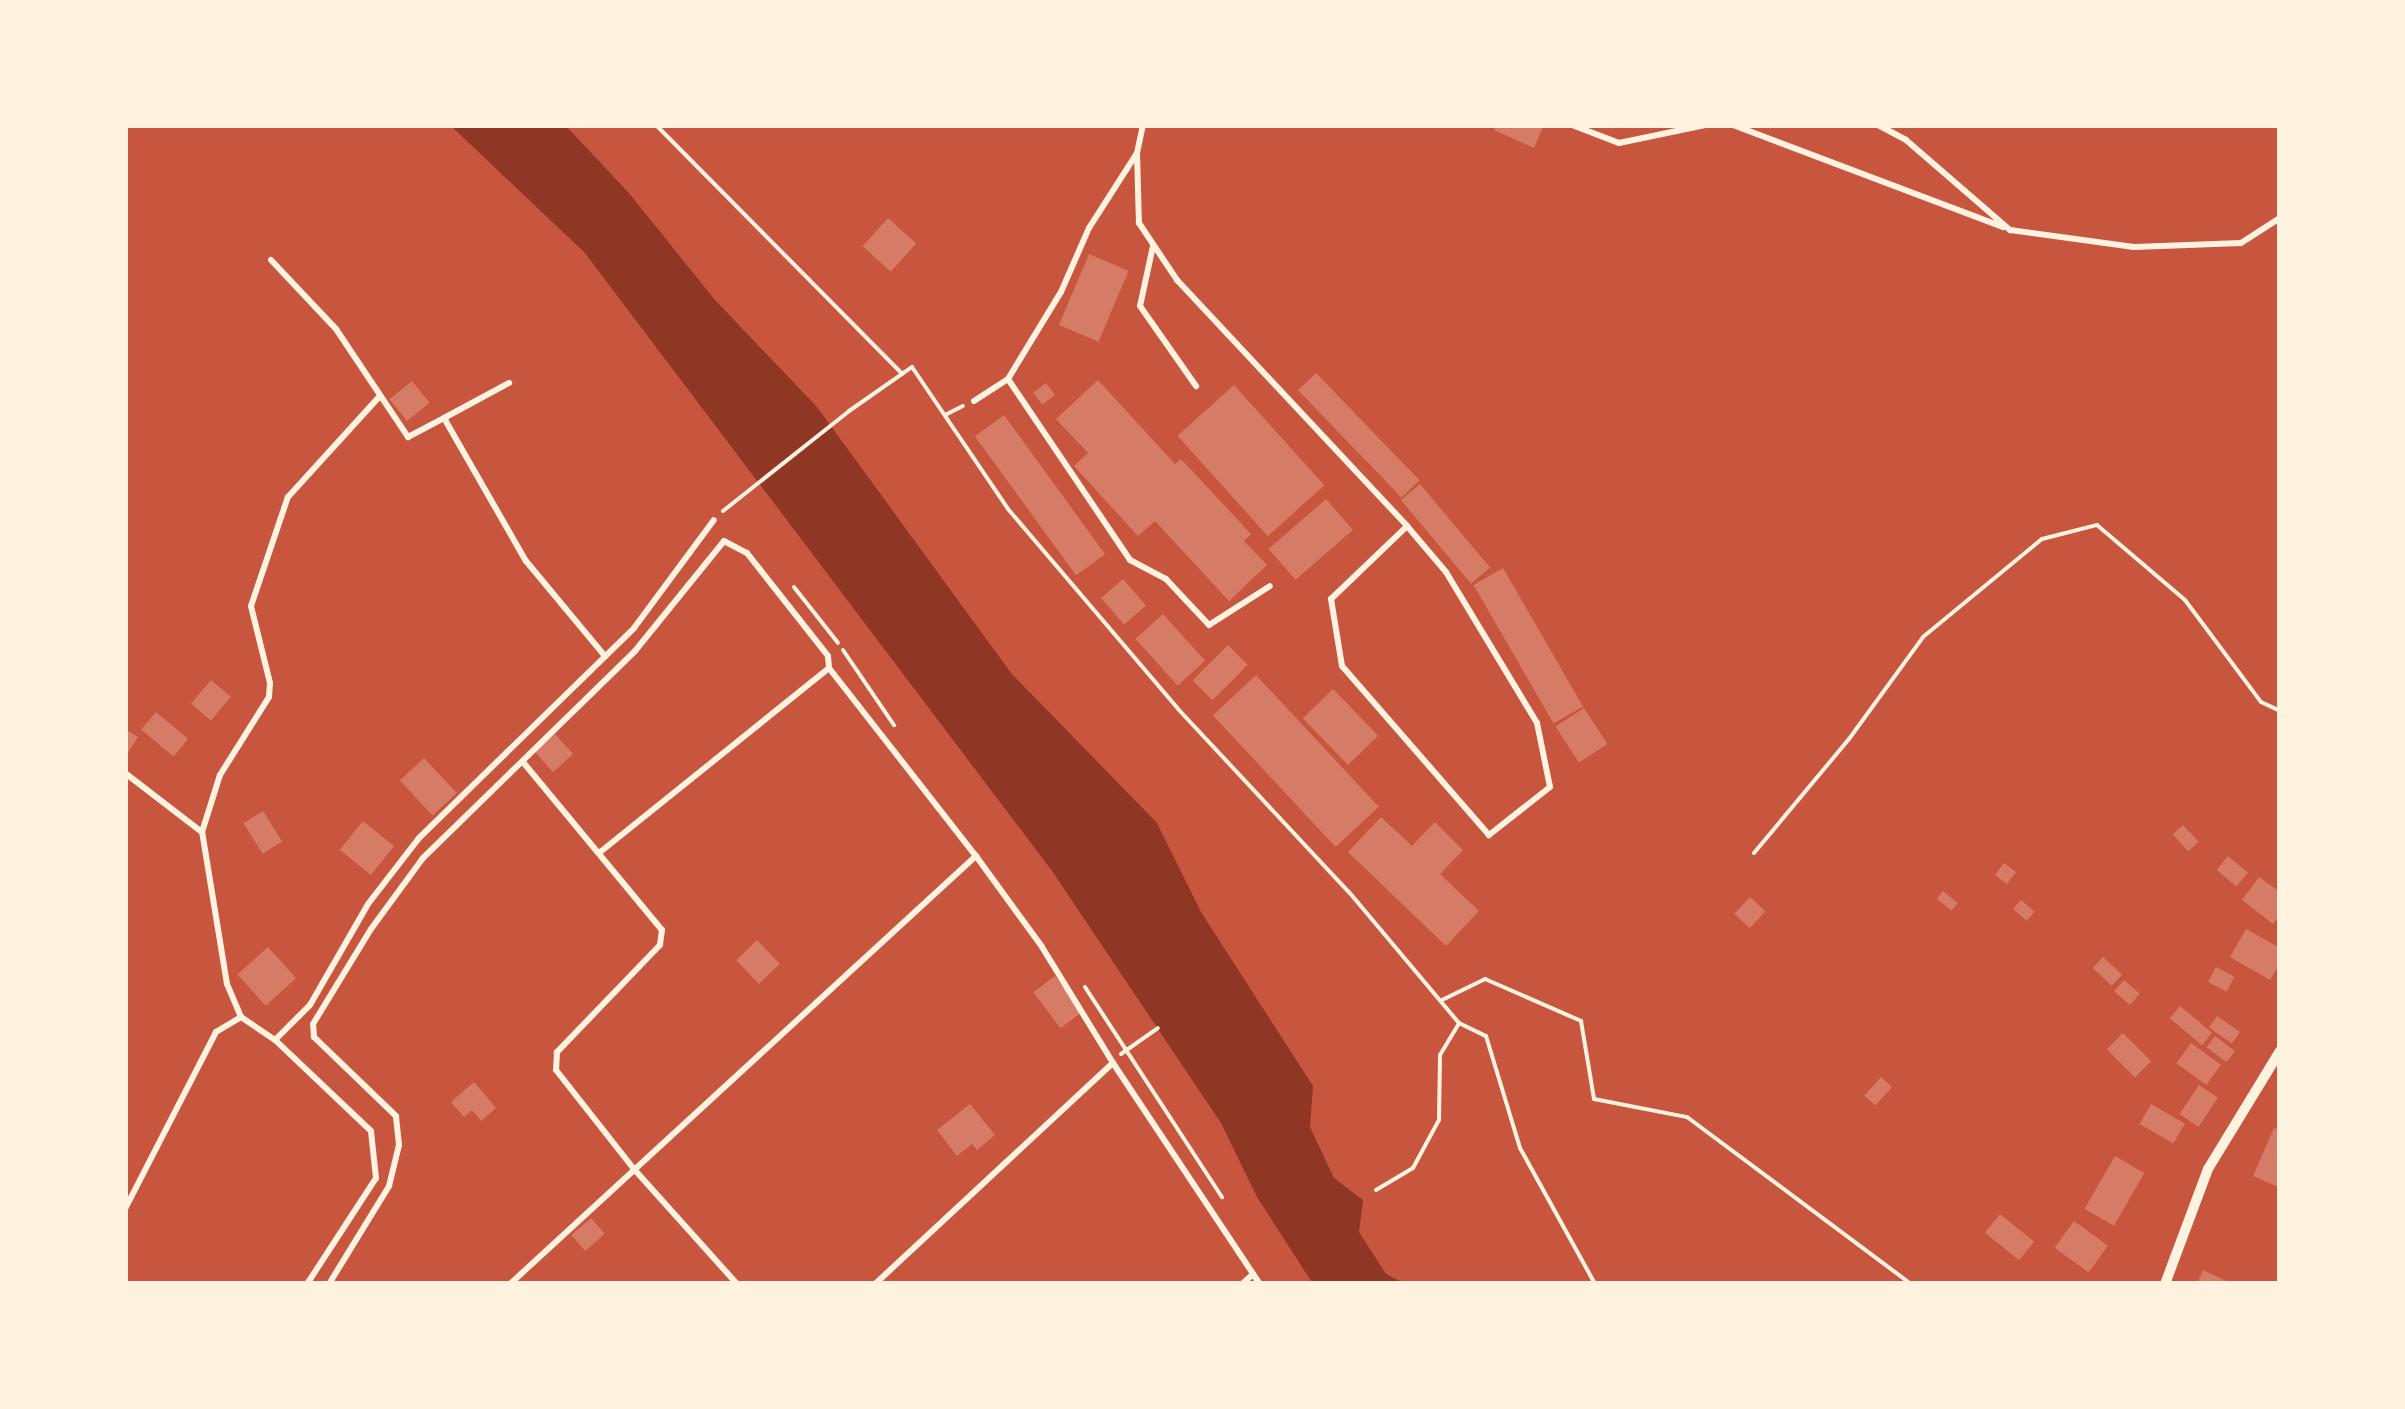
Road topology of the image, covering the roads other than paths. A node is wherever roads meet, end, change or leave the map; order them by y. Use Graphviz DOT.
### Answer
graph roads {
  1 [pos="1143,125"];
  2 [pos="1572,125"];
  3 [pos="1706,125"];
  4 [pos="1732,125"];
  5 [pos="1878,125"];
  6 [pos="1136,153"];
  7 [pos="2280,218"];
  8 [pos="2010,230"];
  9 [pos="1153,245"];
  10 [pos="271,260"];
  11 [pos="1008,380"];
  12 [pos="509,383"];
  13 [pos="1196,386"];
  14 [pos="378,398"];
  15 [pos="974,401"];
  16 [pos="444,418"];
  17 [pos="714,520"];
  18 [pos="1407,526"];
  19 [pos="1270,586"];
  20 [pos="605,656"];
  21 [pos="829,668"];
  22 [pos="523,762"];
  23 [pos="125,773"];
  24 [pos="202,832"];
  25 [pos="599,854"];
  26 [pos="976,856"];
  27 [pos="241,1017"];
  28 [pos="274,1040"];
  29 [pos="2280,1051"];
  30 [pos="1112,1062"];
  31 [pos="634,1168"];
  32 [pos="125,1209"];
  33 [pos="1254,1274"];
  34 [pos="307,1284"];
  35 [pos="329,1284"];
  36 [pos="510,1284"];
  37 [pos="737,1284"];
  38 [pos="875,1284"];
  39 [pos="1242,1284"];
  40 [pos="1260,1284"];
  41 [pos="2165,1284"];
  1 -- 6 [label="lane"];
  2 -- 3 [label="lane"];
  4 -- 8 [label="lane"];
  5 -- 8 [label="lane"];
  6 -- 9 [label="lane"];
  6 -- 11 [label="lane"];
  7 -- 8 [label="lane"];
  9 -- 13 [label="lane"];
  9 -- 18 [label="lane"];
  10 -- 14 [label="lane"];
  11 -- 15 [label="lane"];
  11 -- 19 [label="lane"];
  12 -- 16 [label="lane"];
  14 -- 16 [label="lane"];
  14 -- 24 [label="lane"];
  16 -- 20 [label="lane"];
  17 -- 20 [label="lane"];
  18 -- 18 [label="lane"];
  20 -- 28 [label="lane"];
  21 -- 22 [label="lane"];
  21 -- 25 [label="lane"];
  21 -- 26 [label="lane"];
  22 -- 25 [label="lane"];
  22 -- 35 [label="lane"];
  23 -- 24 [label="lane"];
  24 -- 27 [label="lane"];
  25 -- 31 [label="lane"];
  26 -- 30 [label="lane"];
  26 -- 31 [label="lane"];
  27 -- 28 [label="lane"];
  27 -- 32 [label="lane"];
  28 -- 34 [label="lane"];
  29 -- 41 [label="street"];
  30 -- 33 [label="lane"];
  30 -- 38 [label="lane"];
  31 -- 36 [label="lane"];
  31 -- 37 [label="lane"];
  33 -- 39 [label="lane"];
  33 -- 40 [label="lane"];
}
